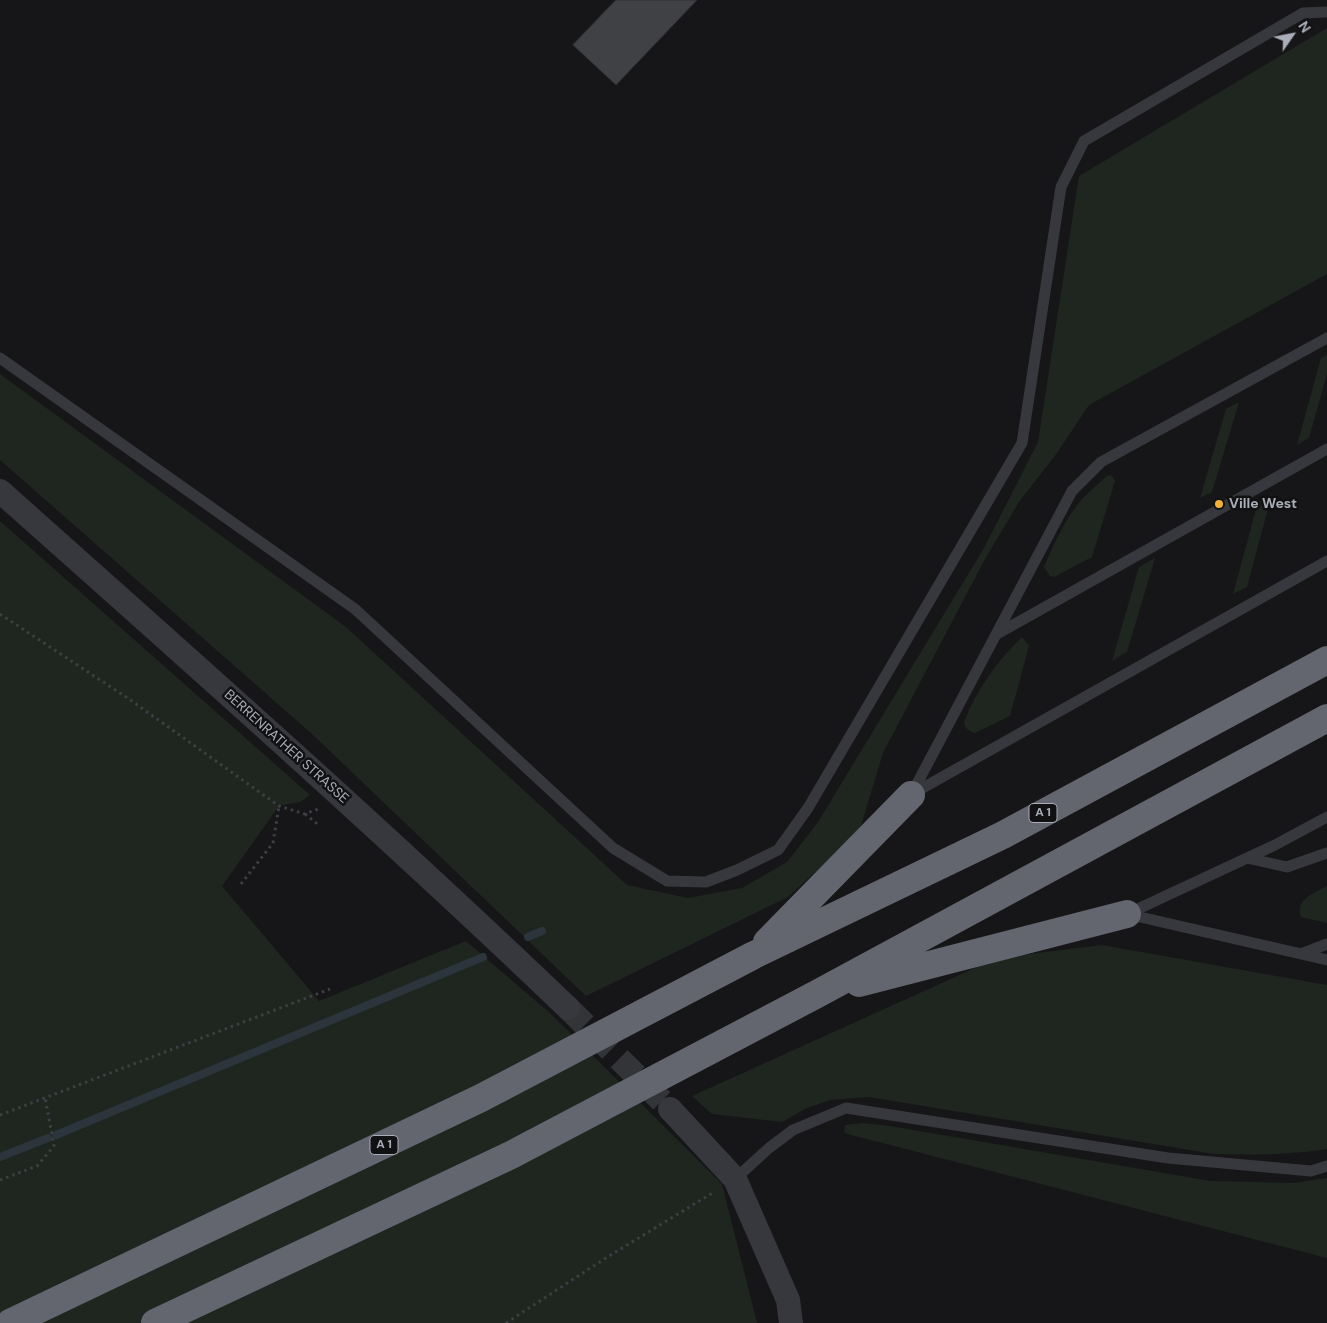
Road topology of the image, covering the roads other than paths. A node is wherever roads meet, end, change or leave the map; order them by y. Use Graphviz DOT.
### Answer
graph roads {
  1 [pos="1327,12"];
  2 [pos="1327,338"];
  3 [pos="0,358"];
  4 [pos="1327,449"];
  5 [pos="0,491"];
  6 [pos="1327,561"];
  7 [pos="996,634"];
  8 [pos="1327,660"];
  9 [pos="1327,718"];
  10 [pos="911,795"];
  11 [pos="1327,817"];
  12 [pos="1327,853"];
  13 [pos="1247,858"];
  14 [pos="1127,914"];
  15 [pos="1327,944"];
  16 [pos="1301,954"];
  17 [pos="754,955"];
  18 [pos="1327,960"];
  19 [pos="817,994"];
  20 [pos="568,1008"];
  21 [pos="670,1109"];
  22 [pos="1327,1166"];
  23 [pos="736,1179"];
  24 [pos="10,1323"];
  25 [pos="155,1323"];
  26 [pos="791,1323"];
  1 -- 3 [label="lane"];
  2 -- 7 [label="lane"];
  4 -- 7 [label="lane"];
  5 -- 20 [label="street, BERRENRATHER STRASSE"];
  6 -- 10 [label="lane"];
  7 -- 10 [label="lane"];
  8 -- 17 [label="highway, A 1"];
  9 -- 19 [label="highway"];
  10 -- 17 [label="highway"];
  11 -- 13 [label="lane"];
  12 -- 13 [label="lane"];
  13 -- 14 [label="lane"];
  14 -- 16 [label="lane"];
  14 -- 19 [label="highway"];
  15 -- 16 [label="lane"];
  16 -- 18 [label="lane"];
  17 -- 24 [label="highway, A 1"];
  19 -- 25 [label="highway"];
  21 -- 23 [label="street"];
  22 -- 23 [label="lane"];
  23 -- 26 [label="street"];
}
